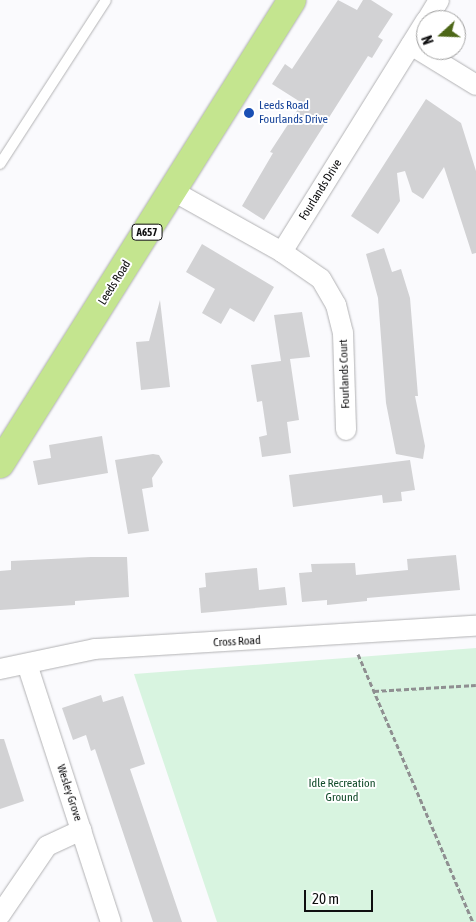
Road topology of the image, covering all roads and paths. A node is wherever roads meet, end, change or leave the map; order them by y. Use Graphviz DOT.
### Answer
graph roads {
  1 [pos="106,0"];
  2 [pos="292,0"];
  3 [pos="416,37"];
  4 [pos="411,45"];
  5 [pos="476,85"];
  6 [pos="0,164"];
  7 [pos="173,191"];
  8 [pos="282,252"];
  9 [pos="346,430"];
  10 [pos="0,464"];
  11 [pos="476,626"];
  12 [pos="350,636"];
  13 [pos="26,664"];
  14 [pos="0,669"];
  15 [pos="476,685"];
  16 [pos="374,691"];
  17 [pos="81,830"];
  18 [pos="0,915"];
  19 [pos="111,922"];
  20 [pos="473,922"];
  1 -- 6 [label="lane"];
  2 -- 7 [label="main road, Leeds Road / A657"];
  3 -- 4 [label="street, Fourlands Drive"];
  4 -- 5 [label="street"];
  4 -- 8 [label="street, Fourlands Drive"];
  7 -- 8 [label="street"];
  7 -- 10 [label="main road, Leeds Road / A657"];
  8 -- 9 [label="street, Fourlands Court"];
  11 -- 12 [label="street, Cross Road"];
  12 -- 13 [label="street, Cross Road"];
  12 -- 16 [label="path"];
  13 -- 14 [label="street, Cross Road"];
  13 -- 17 [label="street, Wesley Grove"];
  15 -- 16 [label="path"];
  16 -- 20 [label="path"];
  17 -- 18 [label="street"];
  17 -- 19 [label="street, Wesley Grove"];
}
